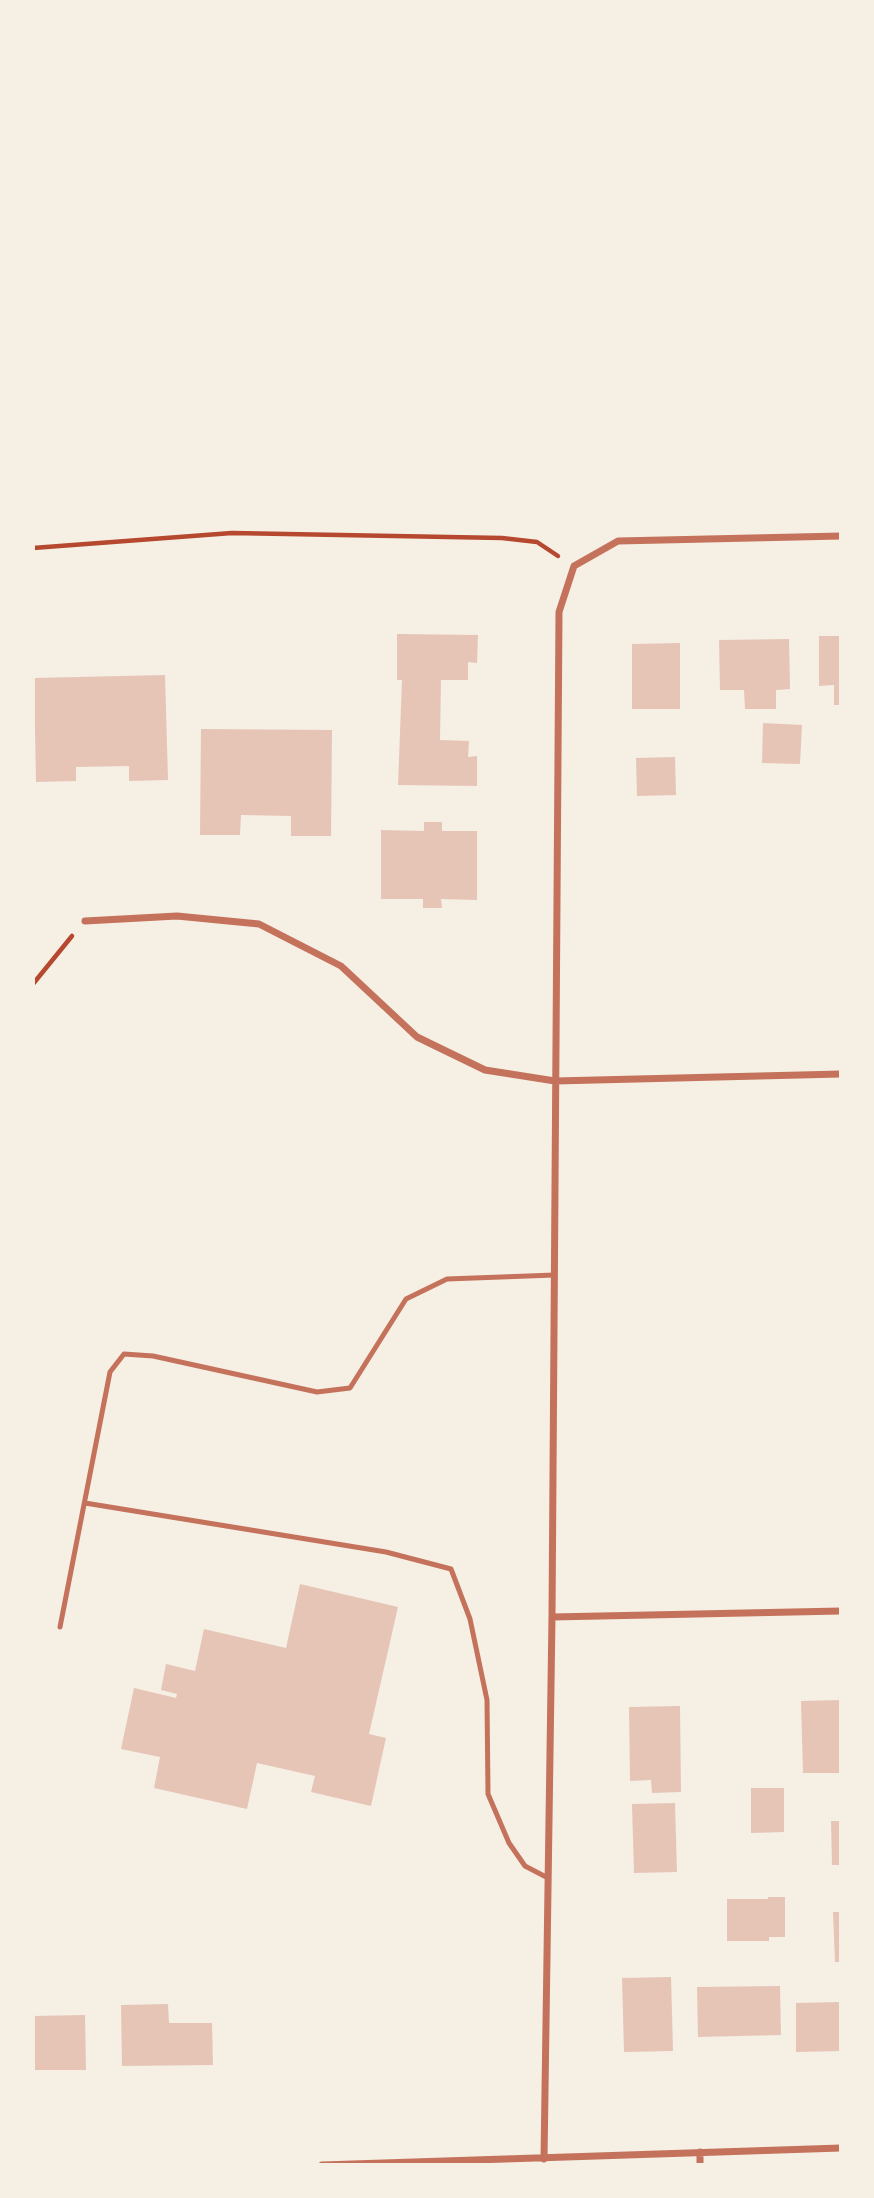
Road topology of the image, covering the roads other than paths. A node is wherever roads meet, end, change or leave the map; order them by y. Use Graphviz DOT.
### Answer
graph roads {
  1 [pos="841,536"];
  2 [pos="85,920"];
  3 [pos="841,1074"];
  4 [pos="555,1081"];
  5 [pos="555,1275"];
  6 [pos="85,1503"];
  7 [pos="841,1611"];
  8 [pos="552,1617"];
  9 [pos="60,1627"];
  10 [pos="548,1878"];
  11 [pos="841,2148"];
  12 [pos="700,2152"];
  13 [pos="544,2159"];
  14 [pos="322,2165"];
  15 [pos="700,2165"];
  1 -- 4 [label="street"];
  2 -- 4 [label="street"];
  3 -- 4 [label="street"];
  4 -- 5 [label="street"];
  5 -- 6 [label="lane"];
  5 -- 8 [label="street"];
  6 -- 9 [label="lane"];
  6 -- 10 [label="lane"];
  7 -- 8 [label="street"];
  8 -- 10 [label="street"];
  10 -- 13 [label="street"];
  11 -- 12 [label="street"];
  12 -- 13 [label="street"];
  12 -- 15 [label="street"];
  13 -- 14 [label="street"];
}
